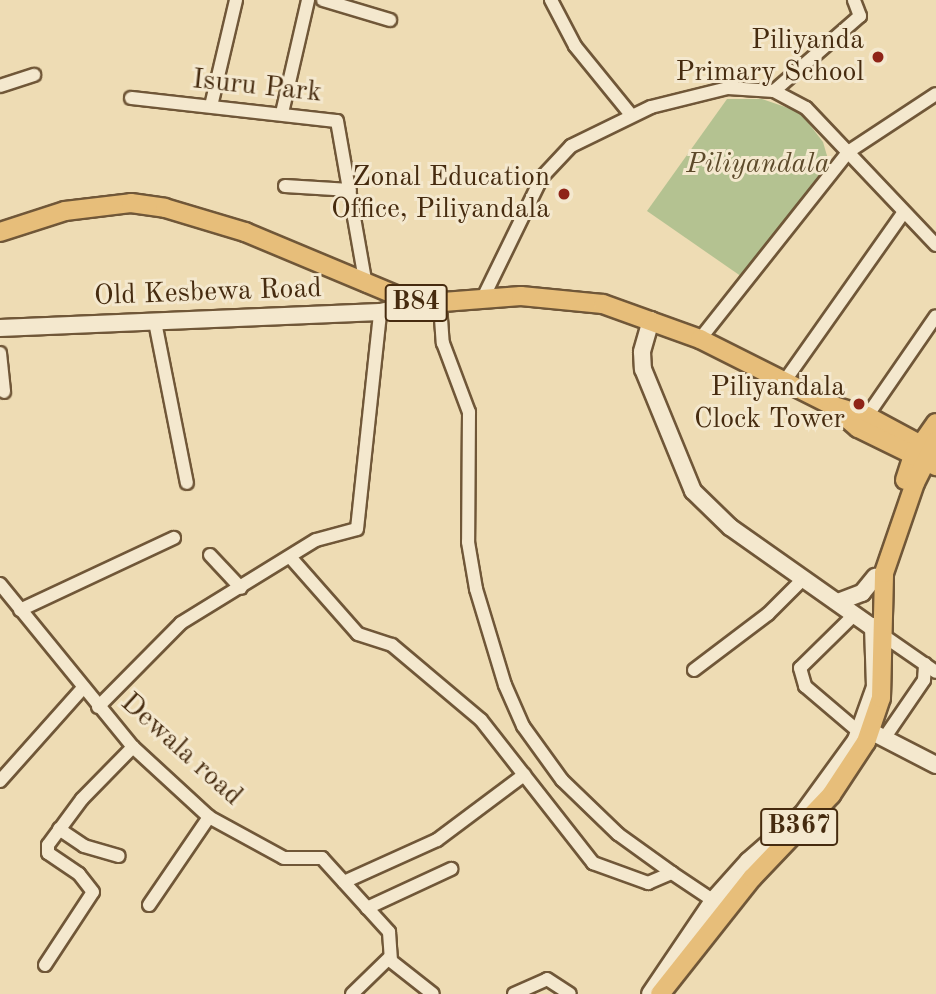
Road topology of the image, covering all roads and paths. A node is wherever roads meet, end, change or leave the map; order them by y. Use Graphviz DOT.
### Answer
graph roads {
  1 [pos="236,0"];
  2 [pos="308,0"];
  3 [pos="323,0"];
  4 [pos="551,0"];
  5 [pos="855,0"];
  6 [pos="390,20"];
  7 [pos="34,75"];
  8 [pos="0,86"];
  9 [pos="774,91"];
  10 [pos="936,94"];
  11 [pos="131,98"];
  12 [pos="212,106"];
  13 [pos="282,113"];
  14 [pos="631,115"];
  15 [pos="848,152"];
  16 [pos="285,186"];
  17 [pos="350,190"];
  18 [pos="904,212"];
  19 [pos="0,232"];
  20 [pos="936,245"];
  21 [pos="366,285"];
  22 [pos="482,300"];
  23 [pos="440,303"];
  24 [pos="417,304"];
  25 [pos="380,312"];
  26 [pos="936,316"];
  27 [pos="651,320"];
  28 [pos="155,322"];
  29 [pos="0,328"];
  30 [pos="700,339"];
  31 [pos="0,353"];
  32 [pos="784,382"];
  33 [pos="4,392"];
  34 [pos="831,405"];
  35 [pos="867,416"];
  36 [pos="936,423"];
  37 [pos="928,453"];
  38 [pos="187,483"];
  39 [pos="174,538"];
  40 [pos="210,555"];
  41 [pos="291,558"];
  42 [pos="875,577"];
  43 [pos="804,578"];
  44 [pos="0,584"];
  45 [pos="241,588"];
  46 [pos="838,602"];
  47 [pos="20,610"];
  48 [pos="855,614"];
  49 [pos="878,631"];
  50 [pos="925,664"];
  51 [pos="694,670"];
  52 [pos="936,672"];
  53 [pos="83,688"];
  54 [pos="98,707"];
  55 [pos="872,733"];
  56 [pos="133,747"];
  57 [pos="936,765"];
  58 [pos="524,775"];
  59 [pos="0,781"];
  60 [pos="209,817"];
  61 [pos="59,829"];
  62 [pos="119,856"];
  63 [pos="451,869"];
  64 [pos="672,873"];
  65 [pos="344,882"];
  66 [pos="149,905"];
  67 [pos="719,905"];
  68 [pos="367,908"];
  69 [pos="389,958"];
  70 [pos="45,965"];
  71 [pos="352,994"];
  72 [pos="433,994"];
  73 [pos="514,994"];
  74 [pos="570,994"];
  75 [pos="650,994"];
  76 [pos="660,994"];
  1 -- 12 [label="street"];
  2 -- 13 [label="street"];
  3 -- 6 [label="street"];
  4 -- 14 [label="street"];
  5 -- 9 [label="street"];
  7 -- 8 [label="street"];
  9 -- 14 [label="street"];
  9 -- 15 [label="street"];
  10 -- 15 [label="street"];
  11 -- 12 [label="street, Isuru Park"];
  12 -- 13 [label="street, Isuru Park"];
  13 -- 17 [label="street, Isuru Park"];
  14 -- 22 [label="street"];
  15 -- 18 [label="street"];
  15 -- 30 [label="street"];
  16 -- 17 [label="street"];
  17 -- 21 [label="street, Isuru Park"];
  18 -- 20 [label="street"];
  18 -- 32 [label="street"];
  19 -- 21 [label="main road, B84"];
  21 -- 24 [label="main road, B84"];
  22 -- 23 [label="main road, B84"];
  22 -- 27 [label="main road, B84"];
  23 -- 24 [label="main road, B84"];
  23 -- 64 [label="street"];
  24 -- 25 [label="street, Old Kesbewa Road"];
  25 -- 28 [label="street, Old Kesbewa Road"];
  25 -- 41 [label="street"];
  26 -- 35 [label="street"];
  27 -- 30 [label="main road, B84"];
  27 -- 43 [label="street"];
  28 -- 29 [label="street, Old Kesbewa Road"];
  28 -- 38 [label="street"];
  30 -- 32 [label="main road, B84"];
  31 -- 33 [label="street"];
  32 -- 34 [label="main road, B84"];
  34 -- 35 [label="main road, B84"];
  34 -- 37 [label="main road, B84"];
  35 -- 37 [label="main road, B84"];
  36 -- 37 [label="main road"];
  37 -- 42 [label="main road, B367"];
  37 -- 49 [label="main road, B367"];
  39 -- 47 [label="street"];
  40 -- 45 [label="street"];
  41 -- 45 [label="street"];
  41 -- 58 [label="street"];
  42 -- 46 [label="street"];
  42 -- 49 [label="main road, B367"];
  43 -- 46 [label="street"];
  43 -- 51 [label="street"];
  44 -- 47 [label="street, Dewala road"];
  45 -- 54 [label="street"];
  46 -- 48 [label="street"];
  47 -- 53 [label="street, Dewala road"];
  48 -- 49 [label="street"];
  48 -- 55 [label="street"];
  49 -- 50 [label="street"];
  49 -- 55 [label="main road, B367"];
  50 -- 52 [label="street"];
  50 -- 55 [label="street"];
  53 -- 54 [label="street, Dewala road"];
  53 -- 59 [label="street"];
  54 -- 56 [label="street, Dewala road"];
  55 -- 57 [label="street"];
  55 -- 67 [label="main road, B367"];
  56 -- 60 [label="street, Dewala road"];
  56 -- 61 [label="street"];
  58 -- 64 [label="street"];
  58 -- 65 [label="street"];
  60 -- 65 [label="street, Dewala road"];
  60 -- 66 [label="street"];
  61 -- 62 [label="street"];
  61 -- 70 [label="street"];
  63 -- 68 [label="street"];
  64 -- 67 [label="street"];
  65 -- 68 [label="street, Dewala road"];
  67 -- 75 [label="street, B367"];
  67 -- 76 [label="main road, B367"];
  68 -- 69 [label="street, Dewala road"];
  69 -- 71 [label="street"];
  69 -- 72 [label="street"];
  73 -- 74 [label="street"];
}
